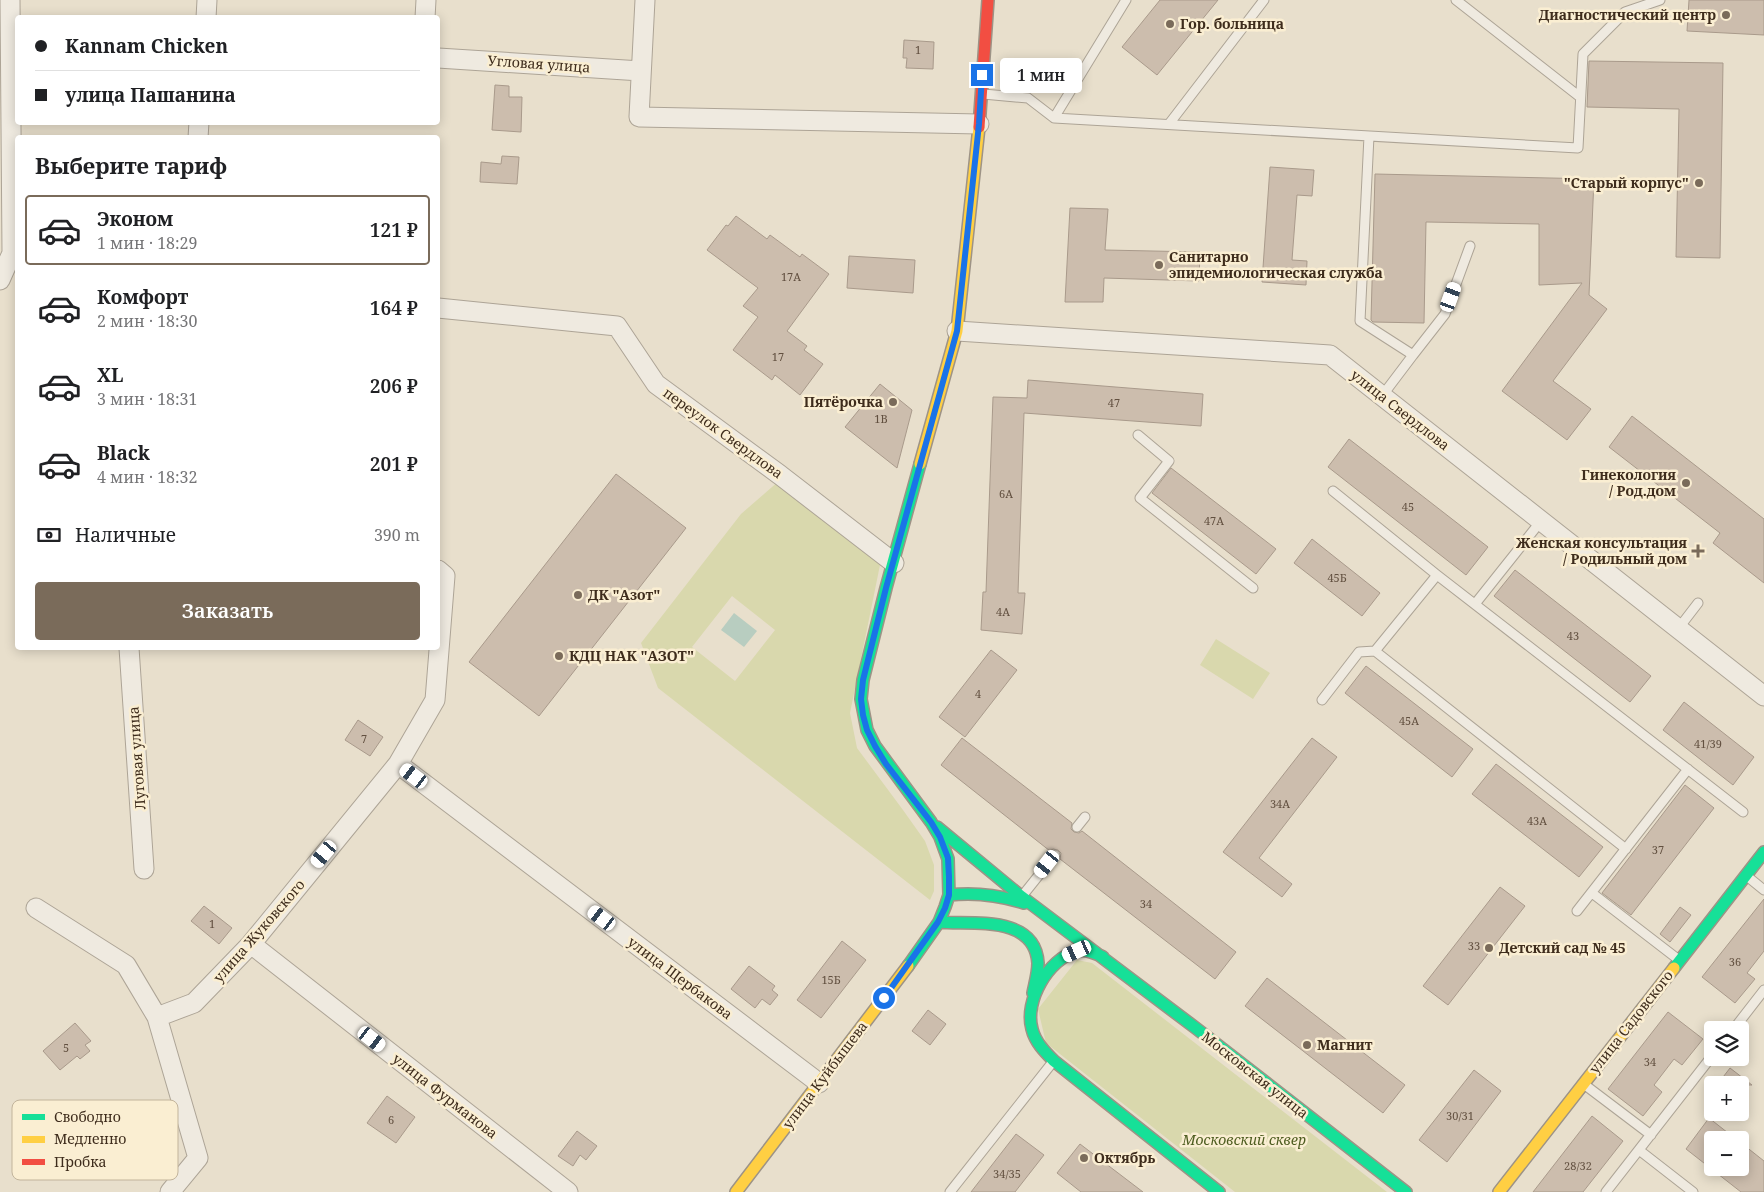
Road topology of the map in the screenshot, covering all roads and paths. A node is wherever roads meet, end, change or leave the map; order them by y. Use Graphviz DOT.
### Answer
graph roads {
  1 [pos="10,0"];
  2 [pos="207,0"];
  3 [pos="426,0"];
  4 [pos="645,0"];
  5 [pos="988,0"];
  6 [pos="1126,0"];
  7 [pos="1264,0"];
  8 [pos="1456,0"];
  9 [pos="1660,0"];
  10 [pos="206,15"];
  11 [pos="424,15"];
  12 [pos="440,58"];
  13 [pos="641,71"];
  14 [pos="981,94"];
  15 [pos="1580,97"];
  16 [pos="1054,118"];
  17 [pos="979,124"];
  18 [pos="1169,124"];
  19 [pos="1369,136"];
  20 [pos="1470,246"];
  21 [pos="15,261"];
  22 [pos="0,280"];
  23 [pos="440,308"];
  24 [pos="957,331"];
  25 [pos="1413,355"];
  26 [pos="1382,396"];
  27 [pos="1138,435"];
  28 [pos="1333,491"];
  29 [pos="1541,521"];
  30 [pos="894,563"];
  31 [pos="440,572"];
  32 [pos="1437,575"];
  33 [pos="1253,588"];
  34 [pos="1698,603"];
  35 [pos="1475,604"];
  36 [pos="1678,629"];
  37 [pos="440,646"];
  38 [pos="129,650"];
  39 [pos="440,650"];
  40 [pos="1375,651"];
  41 [pos="1764,696"];
  42 [pos="1322,700"];
  43 [pos="398,764"];
  44 [pos="1688,770"];
  45 [pos="1743,812"];
  46 [pos="1085,817"];
  47 [pos="931,822"];
  48 [pos="1077,827"];
  49 [pos="1626,849"];
  50 [pos="1764,852"];
  51 [pos="1055,855"];
  52 [pos="144,869"];
  53 [pos="1745,876"];
  54 [pos="1764,890"];
  55 [pos="1592,893"];
  56 [pos="949,895"];
  57 [pos="1020,899"];
  58 [pos="36,908"];
  59 [pos="1577,911"];
  60 [pos="938,922"];
  61 [pos="251,944"];
  62 [pos="1104,958"];
  63 [pos="1679,960"];
  64 [pos="1764,990"];
  65 [pos="1033,999"];
  66 [pos="157,1017"];
  67 [pos="1740,1021"];
  68 [pos="1054,1061"];
  69 [pos="1704,1066"];
  70 [pos="819,1083"];
  71 [pos="1584,1084"];
  72 [pos="1651,1135"];
  73 [pos="1639,1150"];
  74 [pos="170,1192"];
  75 [pos="568,1192"];
  76 [pos="736,1192"];
  77 [pos="950,1192"];
  78 [pos="1219,1192"];
  79 [pos="1406,1192"];
  80 [pos="1499,1192"];
  81 [pos="1606,1192"];
  82 [pos="1693,1192"];
  1 -- 21 [label="street"];
  2 -- 10 [label="street"];
  3 -- 11 [label="street"];
  4 -- 13 [label="street"];
  5 -- 14 [label="main road"];
  6 -- 16 [label="lane"];
  7 -- 18 [label="lane"];
  8 -- 15 [label="lane"];
  9 -- 15 [label="lane"];
  12 -- 13 [label="street, Угловая улица"];
  13 -- 17 [label="street"];
  14 -- 16 [label="lane"];
  14 -- 17 [label="main road"];
  15 -- 19 [label="lane"];
  16 -- 18 [label="lane"];
  17 -- 24 [label="main road"];
  18 -- 19 [label="lane"];
  19 -- 25 [label="lane"];
  20 -- 25 [label="lane"];
  21 -- 22 [label="street"];
  23 -- 30 [label="street, переулок Свердлова"];
  24 -- 26 [label="street, улица Свердлова"];
  24 -- 30 [label="main road"];
  25 -- 26 [label="lane"];
  26 -- 29 [label="street, улица Свердлова"];
  27 -- 33 [label="lane"];
  28 -- 32 [label="lane"];
  29 -- 35 [label="lane"];
  29 -- 36 [label="street, улица Свердлова"];
  30 -- 47 [label="main road"];
  31 -- 37 [label="street, улица Жуковского"];
  32 -- 35 [label="lane"];
  32 -- 40 [label="lane"];
  34 -- 36 [label="lane"];
  35 -- 44 [label="lane"];
  36 -- 41 [label="street, улица Свердлова"];
  38 -- 52 [label="street, Луговая улица"];
  39 -- 43 [label="street, улица Жуковского"];
  40 -- 42 [label="lane"];
  40 -- 49 [label="lane"];
  43 -- 61 [label="street, улица Жуковского"];
  43 -- 70 [label="street, улица Щербакова"];
  44 -- 45 [label="lane"];
  44 -- 49 [label="lane"];
  46 -- 48 [label="lane"];
  47 -- 56 [label="main road, улица Куйбышева"];
  47 -- 57 [label="main road"];
  49 -- 55 [label="lane"];
  50 -- 53 [label="main road, улица Садовского"];
  51 -- 57 [label="lane"];
  53 -- 54 [label="lane"];
  53 -- 63 [label="main road, улица Садовского"];
  55 -- 59 [label="lane"];
  55 -- 63 [label="lane"];
  56 -- 57 [label="main road"];
  56 -- 60 [label="main road, улица Куйбышева"];
  57 -- 62 [label="main road, Московская улица"];
  58 -- 66 [label="street"];
  60 -- 65 [label="main road"];
  60 -- 70 [label="main road, улица Куйбышева"];
  61 -- 66 [label="street, улица Жуковского"];
  61 -- 75 [label="street, улица Фурманова"];
  62 -- 65 [label="main road"];
  62 -- 79 [label="main road, Московская улица"];
  63 -- 71 [label="main road, улица Садовского"];
  64 -- 67 [label="lane"];
  65 -- 68 [label="main road"];
  66 -- 74 [label="street"];
  68 -- 77 [label="lane"];
  68 -- 78 [label="main road"];
  69 -- 72 [label="lane"];
  70 -- 76 [label="main road, улица Куйбышева"];
  71 -- 72 [label="lane"];
  71 -- 80 [label="main road, улица Садовского"];
  72 -- 73 [label="lane"];
  73 -- 81 [label="lane"];
  73 -- 82 [label="lane"];
}
